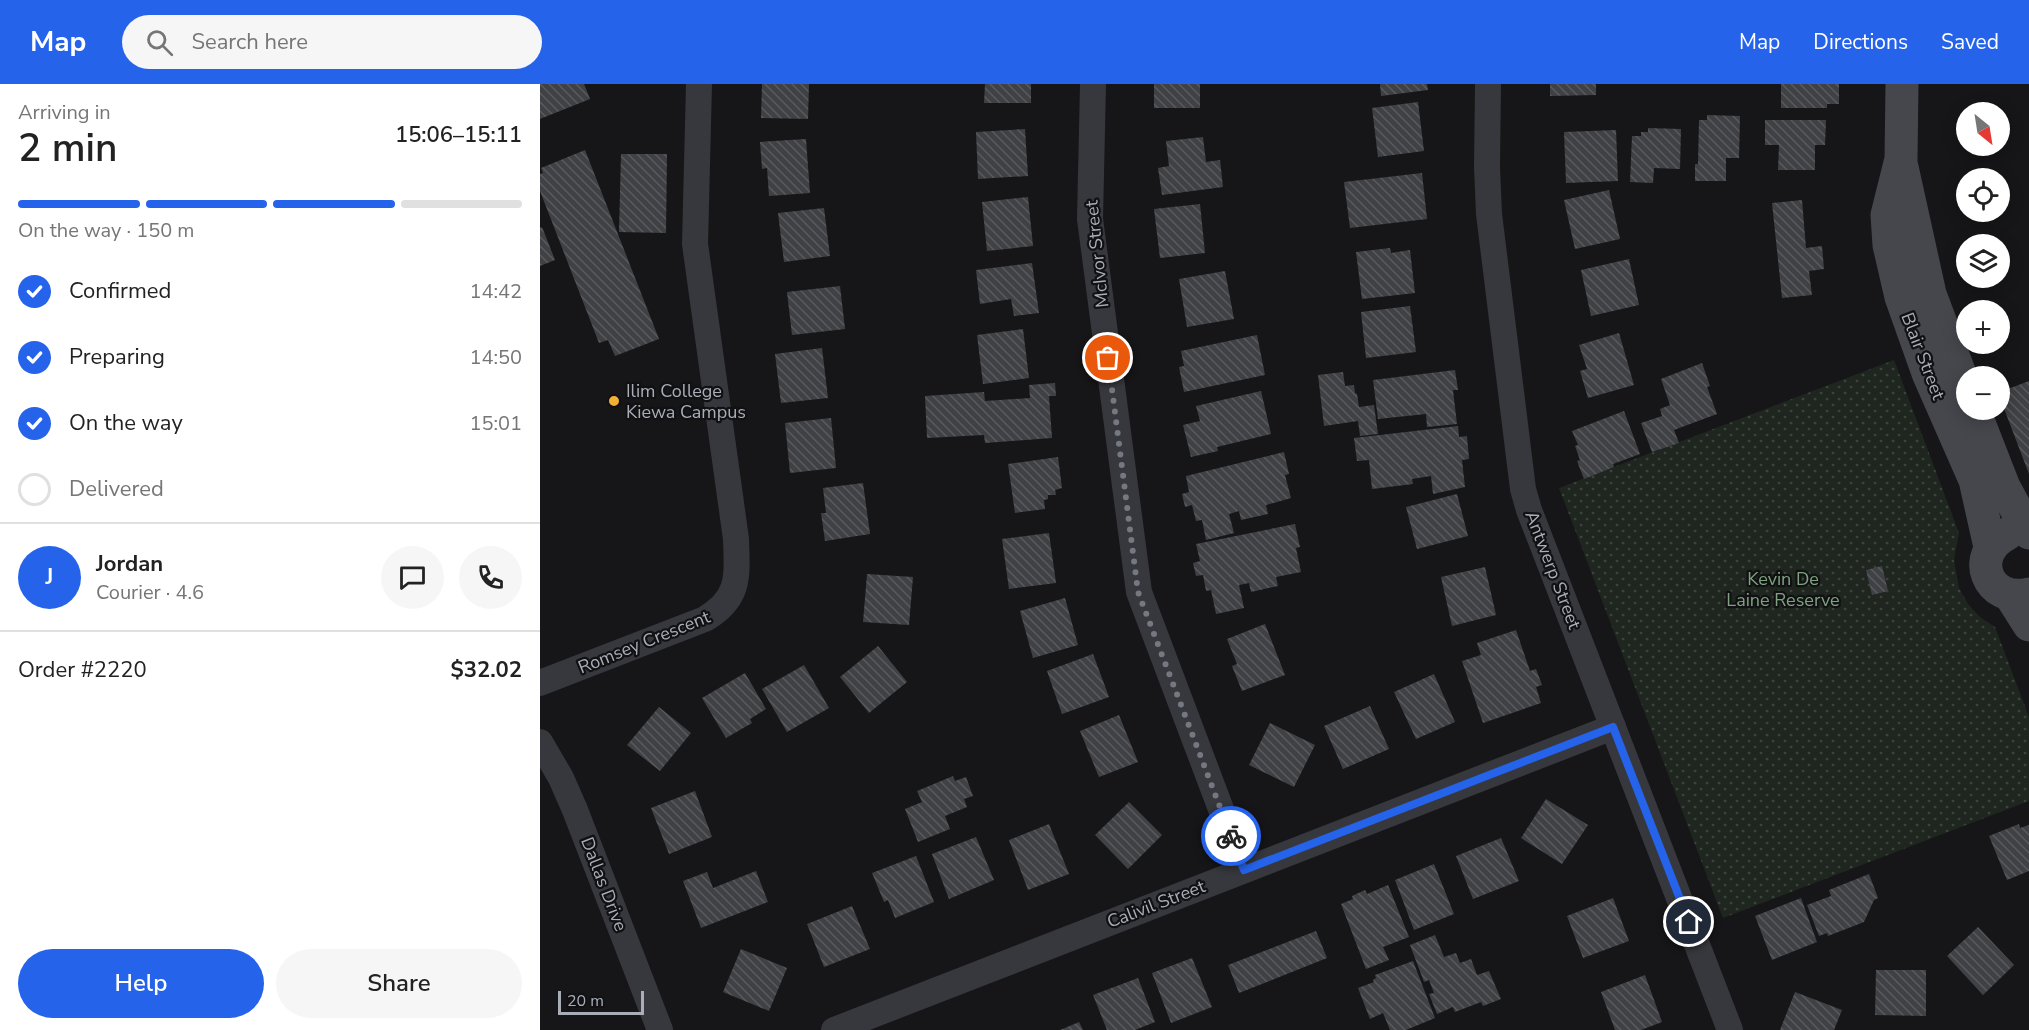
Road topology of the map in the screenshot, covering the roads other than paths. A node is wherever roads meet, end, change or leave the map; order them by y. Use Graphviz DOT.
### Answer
graph roads {
  1 [pos="699,84"];
  2 [pos="1093,84"];
  3 [pos="1488,84"];
  4 [pos="1902,84"];
  5 [pos="1901,159"];
  6 [pos="1957,366"];
  7 [pos="1978,420"];
  8 [pos="2029,533"];
  9 [pos="1990,547"];
  10 [pos="2020,594"];
  11 [pos="2029,625"];
  12 [pos="540,683"];
  13 [pos="1613,727"];
  14 [pos="540,742"];
  15 [pos="1244,870"];
  16 [pos="660,1030"];
  17 [pos="834,1030"];
  18 [pos="1730,1030"];
  1 -- 12 [label="street, Romsey Crescent"];
  2 -- 15 [label="street, McIvor Street"];
  3 -- 13 [label="street, Antwerp Street"];
  4 -- 5 [label="street, Blair Street"];
  5 -- 6 [label="street, Blair Street"];
  5 -- 9 [label="street, Blair Street"];
  7 -- 8 [label="street"];
  8 -- 9 [label="street"];
  9 -- 10 [label="street, Blair Street"];
  10 -- 11 [label="street"];
  13 -- 15 [label="street, Calivil Street"];
  13 -- 18 [label="street, Antwerp Street"];
  14 -- 16 [label="street, Dallas Drive"];
  15 -- 17 [label="street, Calivil Street"];
}
